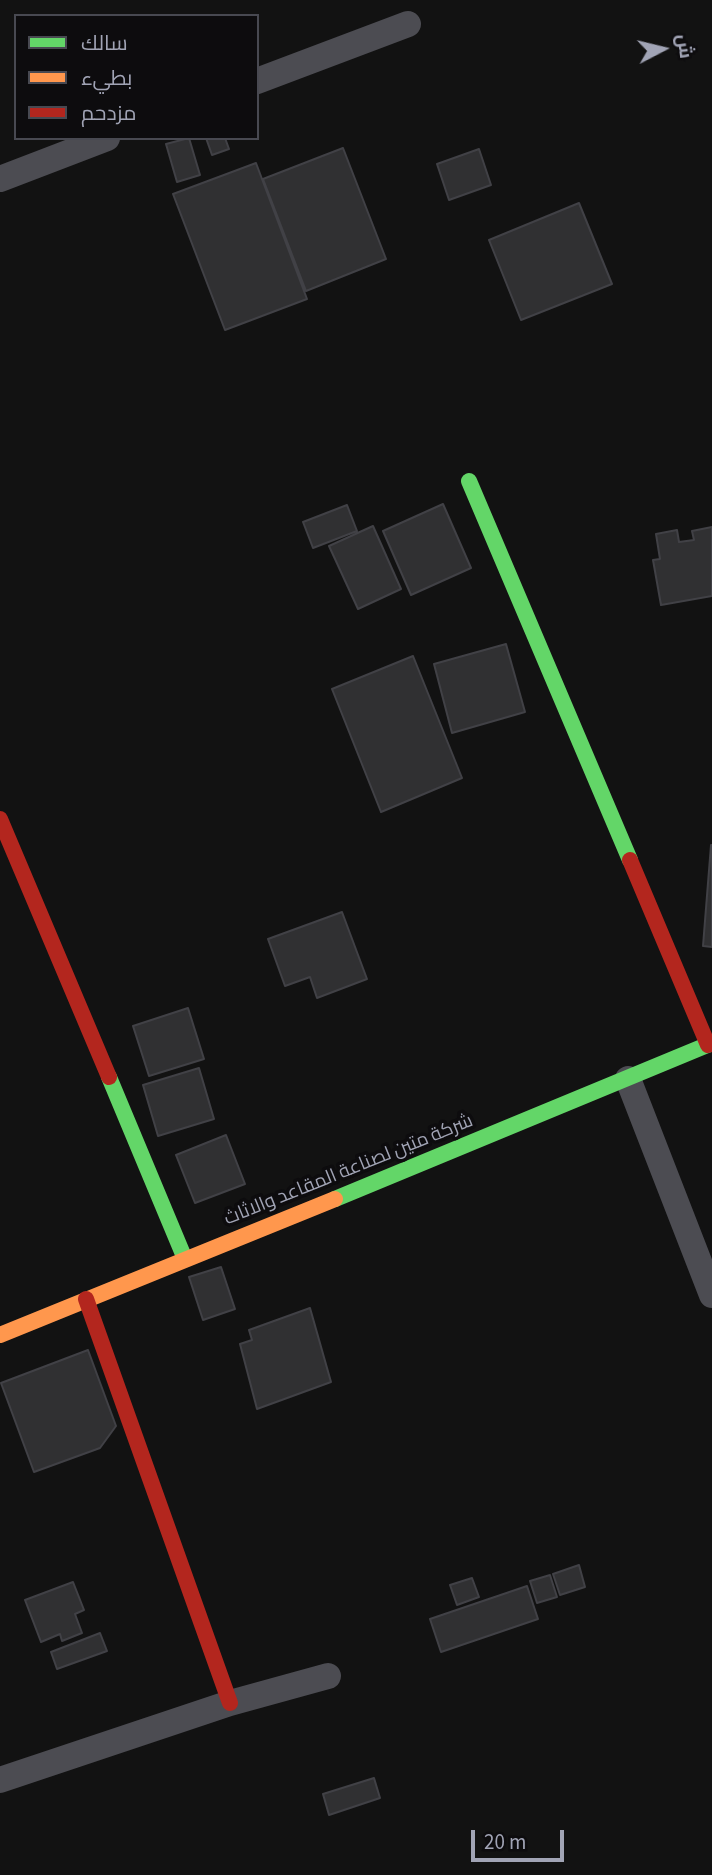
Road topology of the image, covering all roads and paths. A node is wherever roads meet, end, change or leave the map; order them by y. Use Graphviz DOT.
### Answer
graph roads {
  1 [pos="408,24"];
  2 [pos="259,80"];
  3 [pos="102,140"];
  4 [pos="0,179"];
  5 [pos="469,481"];
  6 [pos="0,819"];
  7 [pos="710,1044"];
  8 [pos="628,1079"];
  9 [pos="185,1259"];
  10 [pos="712,1295"];
  11 [pos="86,1299"];
  12 [pos="0,1335"];
  13 [pos="328,1676"];
  14 [pos="230,1703"];
  15 [pos="0,1780"];
  1 -- 2 [label="street"];
  3 -- 4 [label="street"];
  5 -- 7 [label="street"];
  6 -- 9 [label="street"];
  7 -- 8 [label="street, شركة متين لصناعة المقاعد والاثاث"];
  8 -- 9 [label="street, شركة متين لصناعة المقاعد والاثاث"];
  8 -- 10 [label="street"];
  9 -- 11 [label="street, شركة متين لصناعة المقاعد والاثاث"];
  11 -- 12 [label="street, شركة متين لصناعة المقاعد والاثاث"];
  11 -- 14 [label="street"];
  13 -- 14 [label="street"];
  14 -- 15 [label="street"];
}
